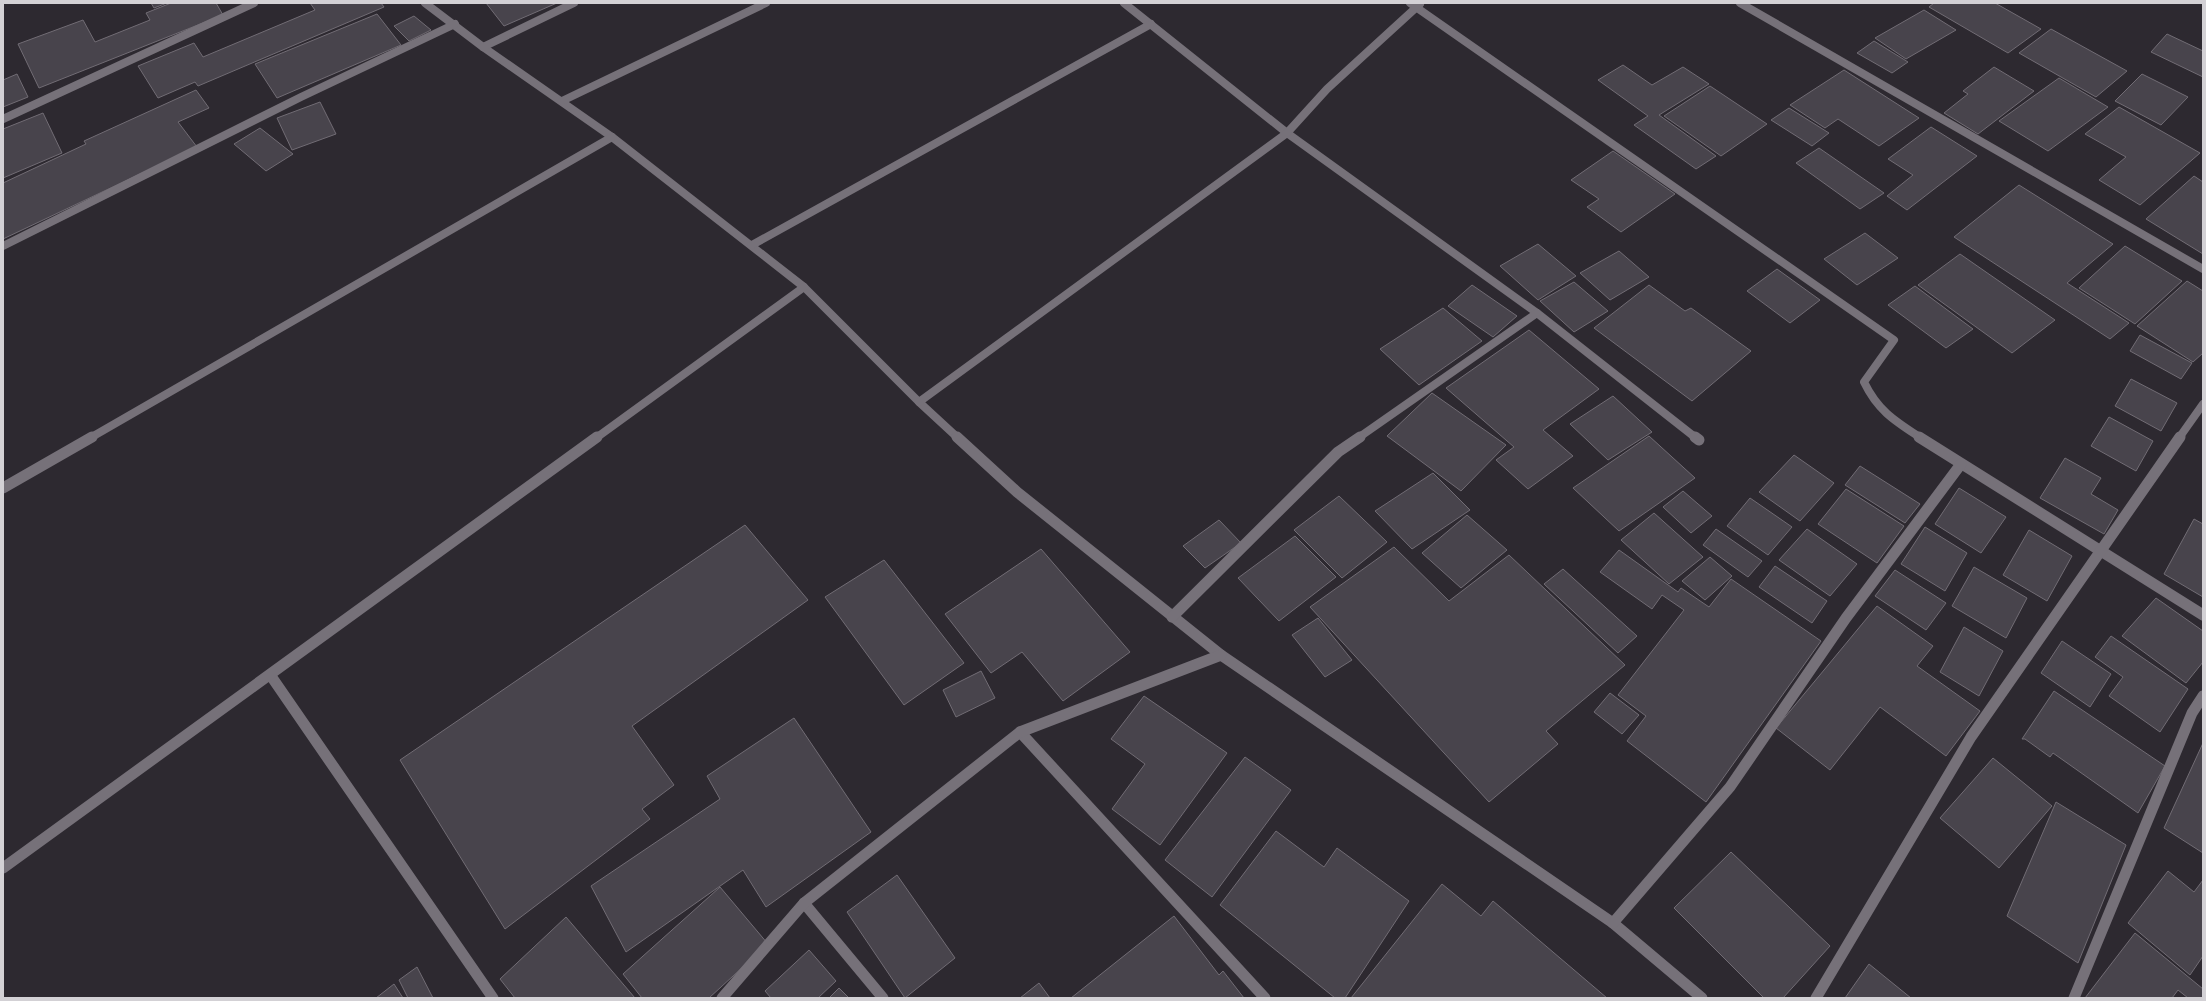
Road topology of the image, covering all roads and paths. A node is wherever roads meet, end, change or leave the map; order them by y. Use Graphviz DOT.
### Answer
graph roads {
  1 [pos="254,3"];
  2 [pos="425,3"];
  3 [pos="574,3"];
  4 [pos="766,3"];
  5 [pos="1124,3"];
  6 [pos="1740,3"];
  7 [pos="1416,4"];
  8 [pos="455,24"];
  9 [pos="1151,24"];
  10 [pos="483,48"];
  11 [pos="562,101"];
  12 [pos="3,119"];
  13 [pos="1287,133"];
  14 [pos="612,137"];
  15 [pos="752,245"];
  16 [pos="3,246"];
  17 [pos="2203,269"];
  18 [pos="804,287"];
  19 [pos="1537,313"];
  20 [pos="919,402"];
  21 [pos="2203,404"];
  22 [pos="1699,440"];
  23 [pos="1961,464"];
  24 [pos="3,488"];
  25 [pos="2102,552"];
  26 [pos="2203,615"];
  27 [pos="1172,617"];
  28 [pos="1221,655"];
  29 [pos="270,676"];
  30 [pos="2203,696"];
  31 [pos="1020,732"];
  32 [pos="3,868"];
  33 [pos="804,903"];
  34 [pos="1613,923"];
  35 [pos="493,998"];
  36 [pos="722,998"];
  37 [pos="884,998"];
  38 [pos="1265,998"];
  39 [pos="1702,998"];
  40 [pos="1816,998"];
  41 [pos="2074,998"];
  1 -- 12 [label="street"];
  2 -- 8 [label="street"];
  3 -- 10 [label="street"];
  4 -- 11 [label="street"];
  5 -- 9 [label="street"];
  6 -- 17 [label="street"];
  7 -- 13 [label="street"];
  7 -- 23 [label="street"];
  8 -- 10 [label="street"];
  8 -- 16 [label="street"];
  9 -- 13 [label="street"];
  9 -- 15 [label="street"];
  10 -- 11 [label="street"];
  11 -- 14 [label="street"];
  13 -- 19 [label="street"];
  13 -- 20 [label="street"];
  14 -- 15 [label="street"];
  14 -- 24 [label="street"];
  15 -- 18 [label="street"];
  18 -- 20 [label="street"];
  18 -- 29 [label="street"];
  19 -- 22 [label="street"];
  19 -- 27 [label="street"];
  20 -- 27 [label="street"];
  21 -- 25 [label="street"];
  23 -- 25 [label="street"];
  23 -- 34 [label="street"];
  25 -- 26 [label="street"];
  25 -- 40 [label="street"];
  27 -- 28 [label="street"];
  28 -- 31 [label="street"];
  28 -- 34 [label="street"];
  29 -- 32 [label="street"];
  29 -- 35 [label="street"];
  30 -- 41 [label="street"];
  31 -- 33 [label="street"];
  31 -- 38 [label="street"];
  33 -- 36 [label="street"];
  33 -- 37 [label="street"];
  34 -- 39 [label="street"];
}
